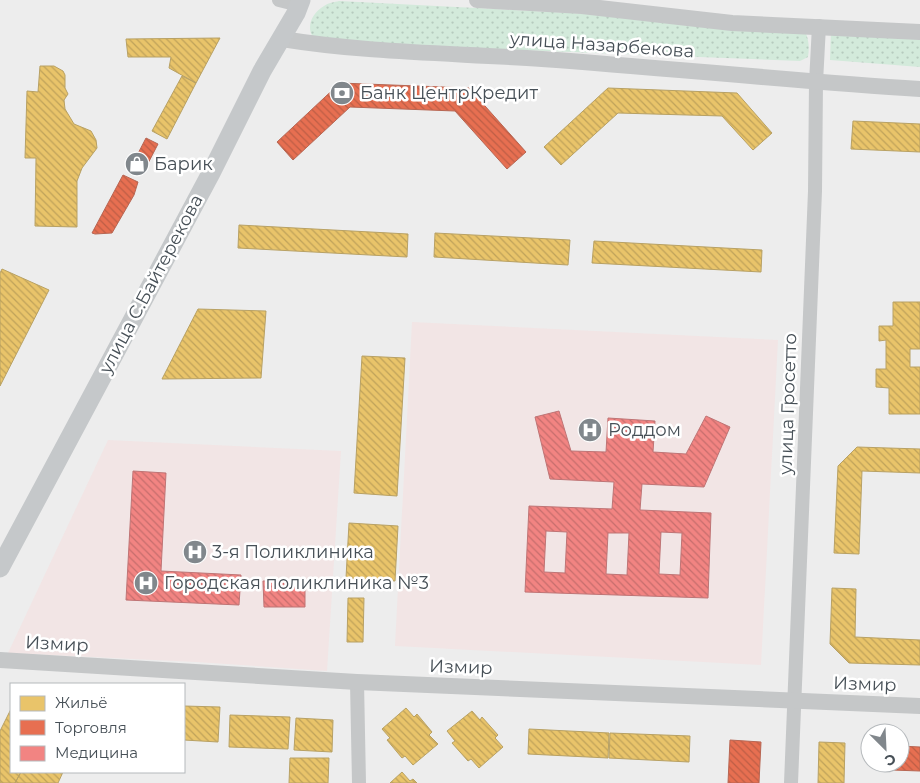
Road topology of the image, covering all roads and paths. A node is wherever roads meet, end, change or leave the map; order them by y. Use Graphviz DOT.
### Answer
graph roads {
  1 [pos="279,0"];
  2 [pos="476,0"];
  3 [pos="300,2"];
  4 [pos="819,26"];
  5 [pos="920,32"];
  6 [pos="282,40"];
  7 [pos="816,82"];
  8 [pos="920,89"];
  9 [pos="0,568"];
  10 [pos="0,660"];
  11 [pos="357,682"];
  12 [pos="794,701"];
  13 [pos="920,706"];
  14 [pos="359,783"];
  15 [pos="790,783"];
  1 -- 3 [label="street"];
  2 -- 4 [label="street, улица Назарбекова"];
  3 -- 6 [label="main road, улица С.Байтерекова"];
  4 -- 5 [label="street, улица Назарбекова"];
  4 -- 7 [label="street, улица Гросетто"];
  6 -- 7 [label="street, улица Назарбекова"];
  6 -- 9 [label="main road, улица С.Байтерекова"];
  7 -- 8 [label="street, улица Назарбекова"];
  7 -- 12 [label="street, улица Гросетто"];
  10 -- 11 [label="street, Измир"];
  11 -- 12 [label="street, Измир"];
  11 -- 14 [label="street"];
  12 -- 13 [label="street, Измир"];
  12 -- 15 [label="street, улица Гросетто"];
}
